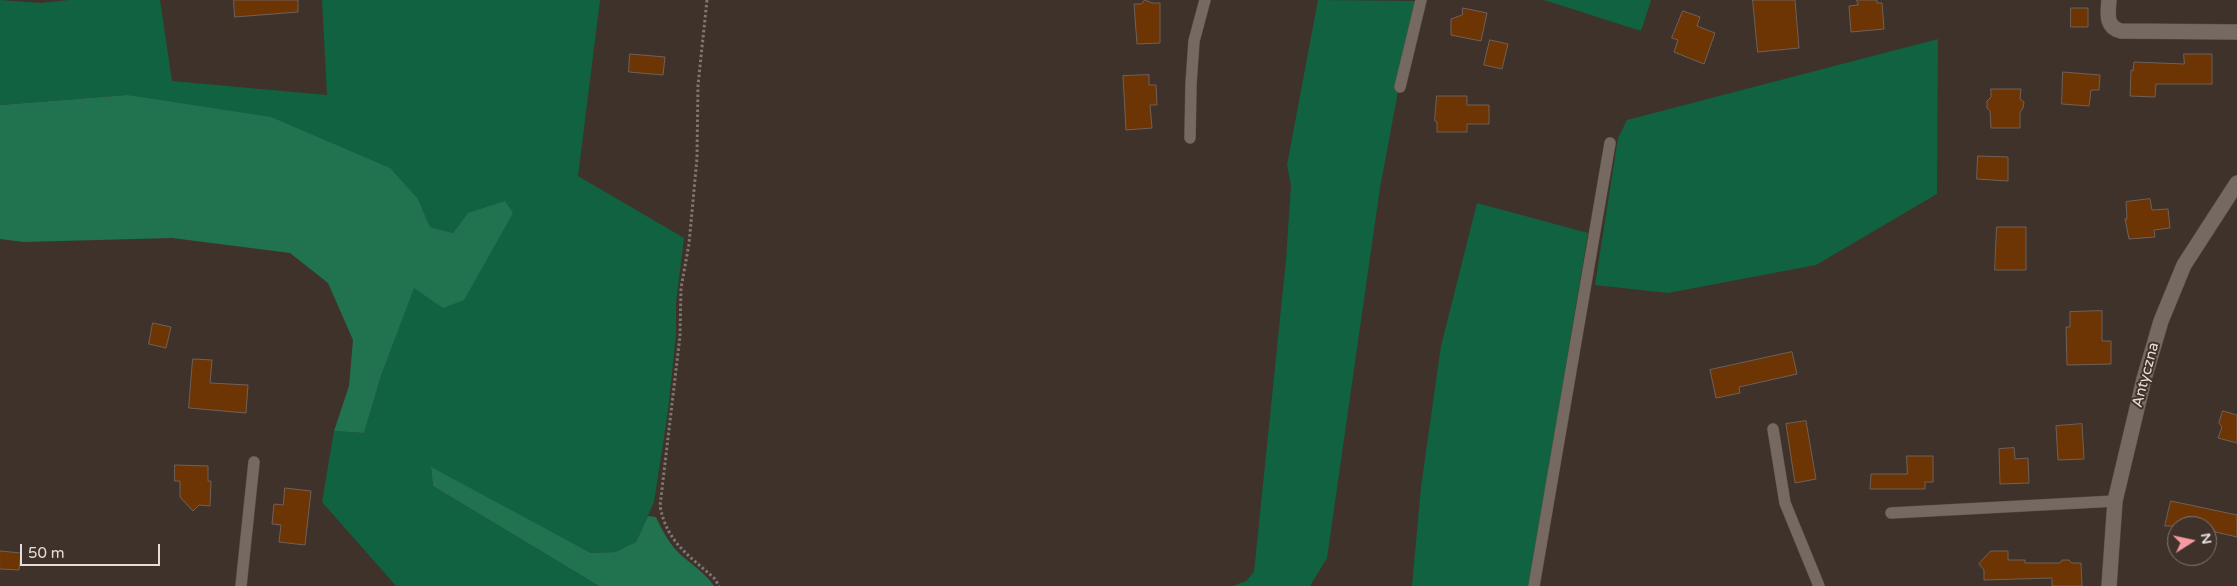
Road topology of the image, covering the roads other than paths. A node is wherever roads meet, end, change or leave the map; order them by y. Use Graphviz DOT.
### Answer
graph roads {
  1 [pos="1206,0"];
  2 [pos="1421,0"];
  3 [pos="2109,0"];
  4 [pos="2237,32"];
  5 [pos="1400,87"];
  6 [pos="1190,138"];
  7 [pos="1610,143"];
  8 [pos="2237,183"];
  9 [pos="1773,429"];
  10 [pos="254,462"];
  11 [pos="2115,501"];
  12 [pos="1890,513"];
  13 [pos="240,586"];
  14 [pos="1534,586"];
  15 [pos="1819,586"];
  16 [pos="2109,586"];
  1 -- 6 [label="lane"];
  2 -- 5 [label="lane"];
  3 -- 4 [label="street"];
  7 -- 14 [label="lane"];
  8 -- 11 [label="street, Antyczna"];
  9 -- 15 [label="lane"];
  10 -- 13 [label="lane"];
  11 -- 12 [label="lane"];
  11 -- 16 [label="street, Antyczna"];
}
